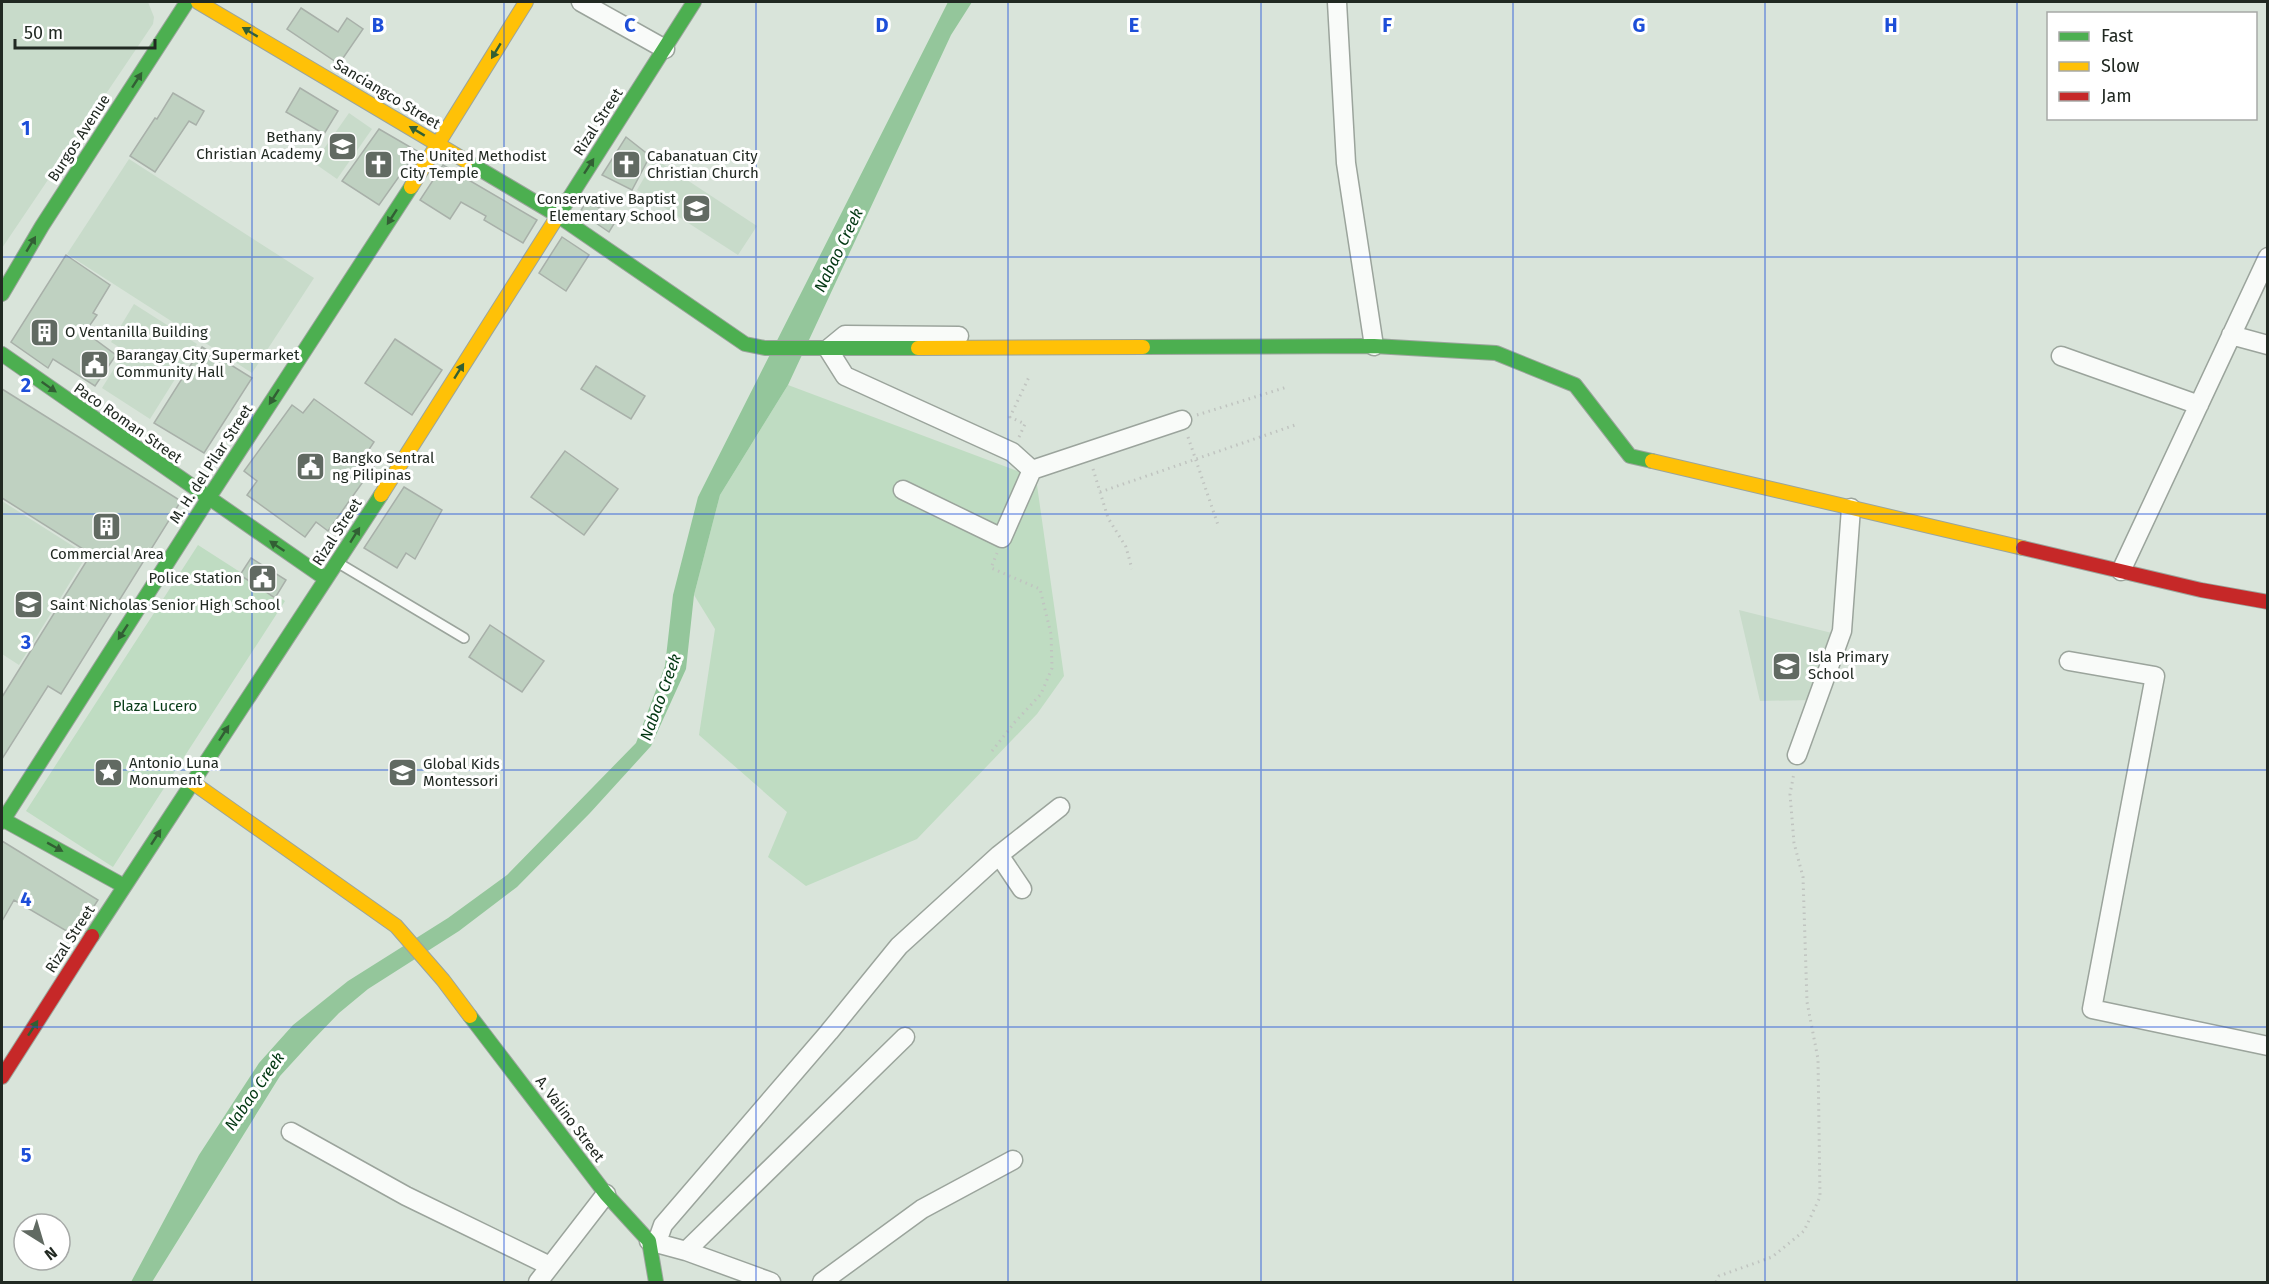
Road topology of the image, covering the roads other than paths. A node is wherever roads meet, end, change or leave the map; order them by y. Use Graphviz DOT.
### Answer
graph roads {
  1 [pos="187,2"];
  2 [pos="198,2"];
  3 [pos="526,2"];
  4 [pos="581,2"];
  5 [pos="694,2"];
  6 [pos="1337,2"];
  7 [pos="665,49"];
  8 [pos="439,144"];
  9 [pos="558,216"];
  10 [pos="2268,257"];
  11 [pos="2,294"];
  12 [pos="2231,335"];
  13 [pos="1017,336"];
  14 [pos="2268,345"];
  15 [pos="1374,346"];
  16 [pos="828,349"];
  17 [pos="2,354"];
  18 [pos="2061,356"];
  19 [pos="2199,405"];
  20 [pos="1182,420"];
  21 [pos="1032,471"];
  22 [pos="903,490"];
  23 [pos="208,499"];
  24 [pos="1851,508"];
  25 [pos="338,562"];
  26 [pos="2121,571"];
  27 [pos="326,579"];
  28 [pos="2268,602"];
  29 [pos="464,638"];
  30 [pos="2069,661"];
  31 [pos="1797,755"];
  32 [pos="192,782"];
  33 [pos="1060,807"];
  34 [pos="2,820"];
  35 [pos="999,855"];
  36 [pos="124,886"];
  37 [pos="1022,889"];
  38 [pos="905,1037"];
  39 [pos="2268,1046"];
  40 [pos="2,1077"];
  41 [pos="291,1132"];
  42 [pos="1013,1160"];
  43 [pos="606,1194"];
  44 [pos="653,1241"];
  45 [pos="686,1251"];
  46 [pos="550,1266"];
  47 [pos="538,1282"];
  48 [pos="656,1282"];
  49 [pos="771,1282"];
  50 [pos="822,1282"];
  11 -- 1 [label="street, Burgos Avenue, one-way"];
  8 -- 2 [label="street, Sanciangco Street, one-way"];
  3 -- 8 [label="street, M. H. del Pilar Street, one-way"];
  4 -- 7 [label="street"];
  5 -- 7 [label="street, Rizal Street"];
  6 -- 15 [label="street"];
  9 -- 7 [label="street, Rizal Street, one-way"];
  8 -- 9 [label="street, Sanciangco Street"];
  8 -- 23 [label="street, M. H. del Pilar Street, one-way"];
  9 -- 16 [label="street, Sanciangco Street"];
  25 -- 9 [label="street, Rizal Street, one-way"];
  10 -- 12 [label="street"];
  12 -- 14 [label="street"];
  12 -- 19 [label="street"];
  13 -- 16 [label="street"];
  15 -- 16 [label="street, Sanciangco Street"];
  15 -- 24 [label="street, Sanciangco Street"];
  16 -- 21 [label="street"];
  17 -- 23 [label="street, Paco Roman Street, one-way"];
  18 -- 19 [label="street"];
  19 -- 26 [label="street"];
  20 -- 21 [label="street"];
  21 -- 22 [label="street"];
  27 -- 23 [label="street, Paco Roman Street, one-way"];
  23 -- 34 [label="street, M. H. del Pilar Street, one-way"];
  24 -- 26 [label="street, Sanciangco Street"];
  24 -- 31 [label="street"];
  25 -- 27 [label="street, Rizal Street"];
  25 -- 29 [label="lane"];
  26 -- 28 [label="street, Sanciangco Street"];
  32 -- 27 [label="street, Rizal Street, one-way"];
  30 -- 39 [label="street"];
  36 -- 32 [label="street, Rizal Street, one-way"];
  32 -- 43 [label="street, A. Valino Street"];
  33 -- 35 [label="street"];
  34 -- 36 [label="street, one-way"];
  35 -- 37 [label="street"];
  35 -- 44 [label="street"];
  40 -- 36 [label="street, Rizal Street, one-way"];
  38 -- 45 [label="street"];
  41 -- 46 [label="street"];
  42 -- 50 [label="street"];
  43 -- 44 [label="street, A. Valino Street"];
  43 -- 46 [label="street"];
  44 -- 45 [label="street"];
  44 -- 48 [label="street"];
  45 -- 49 [label="street"];
  46 -- 47 [label="street"];
}
